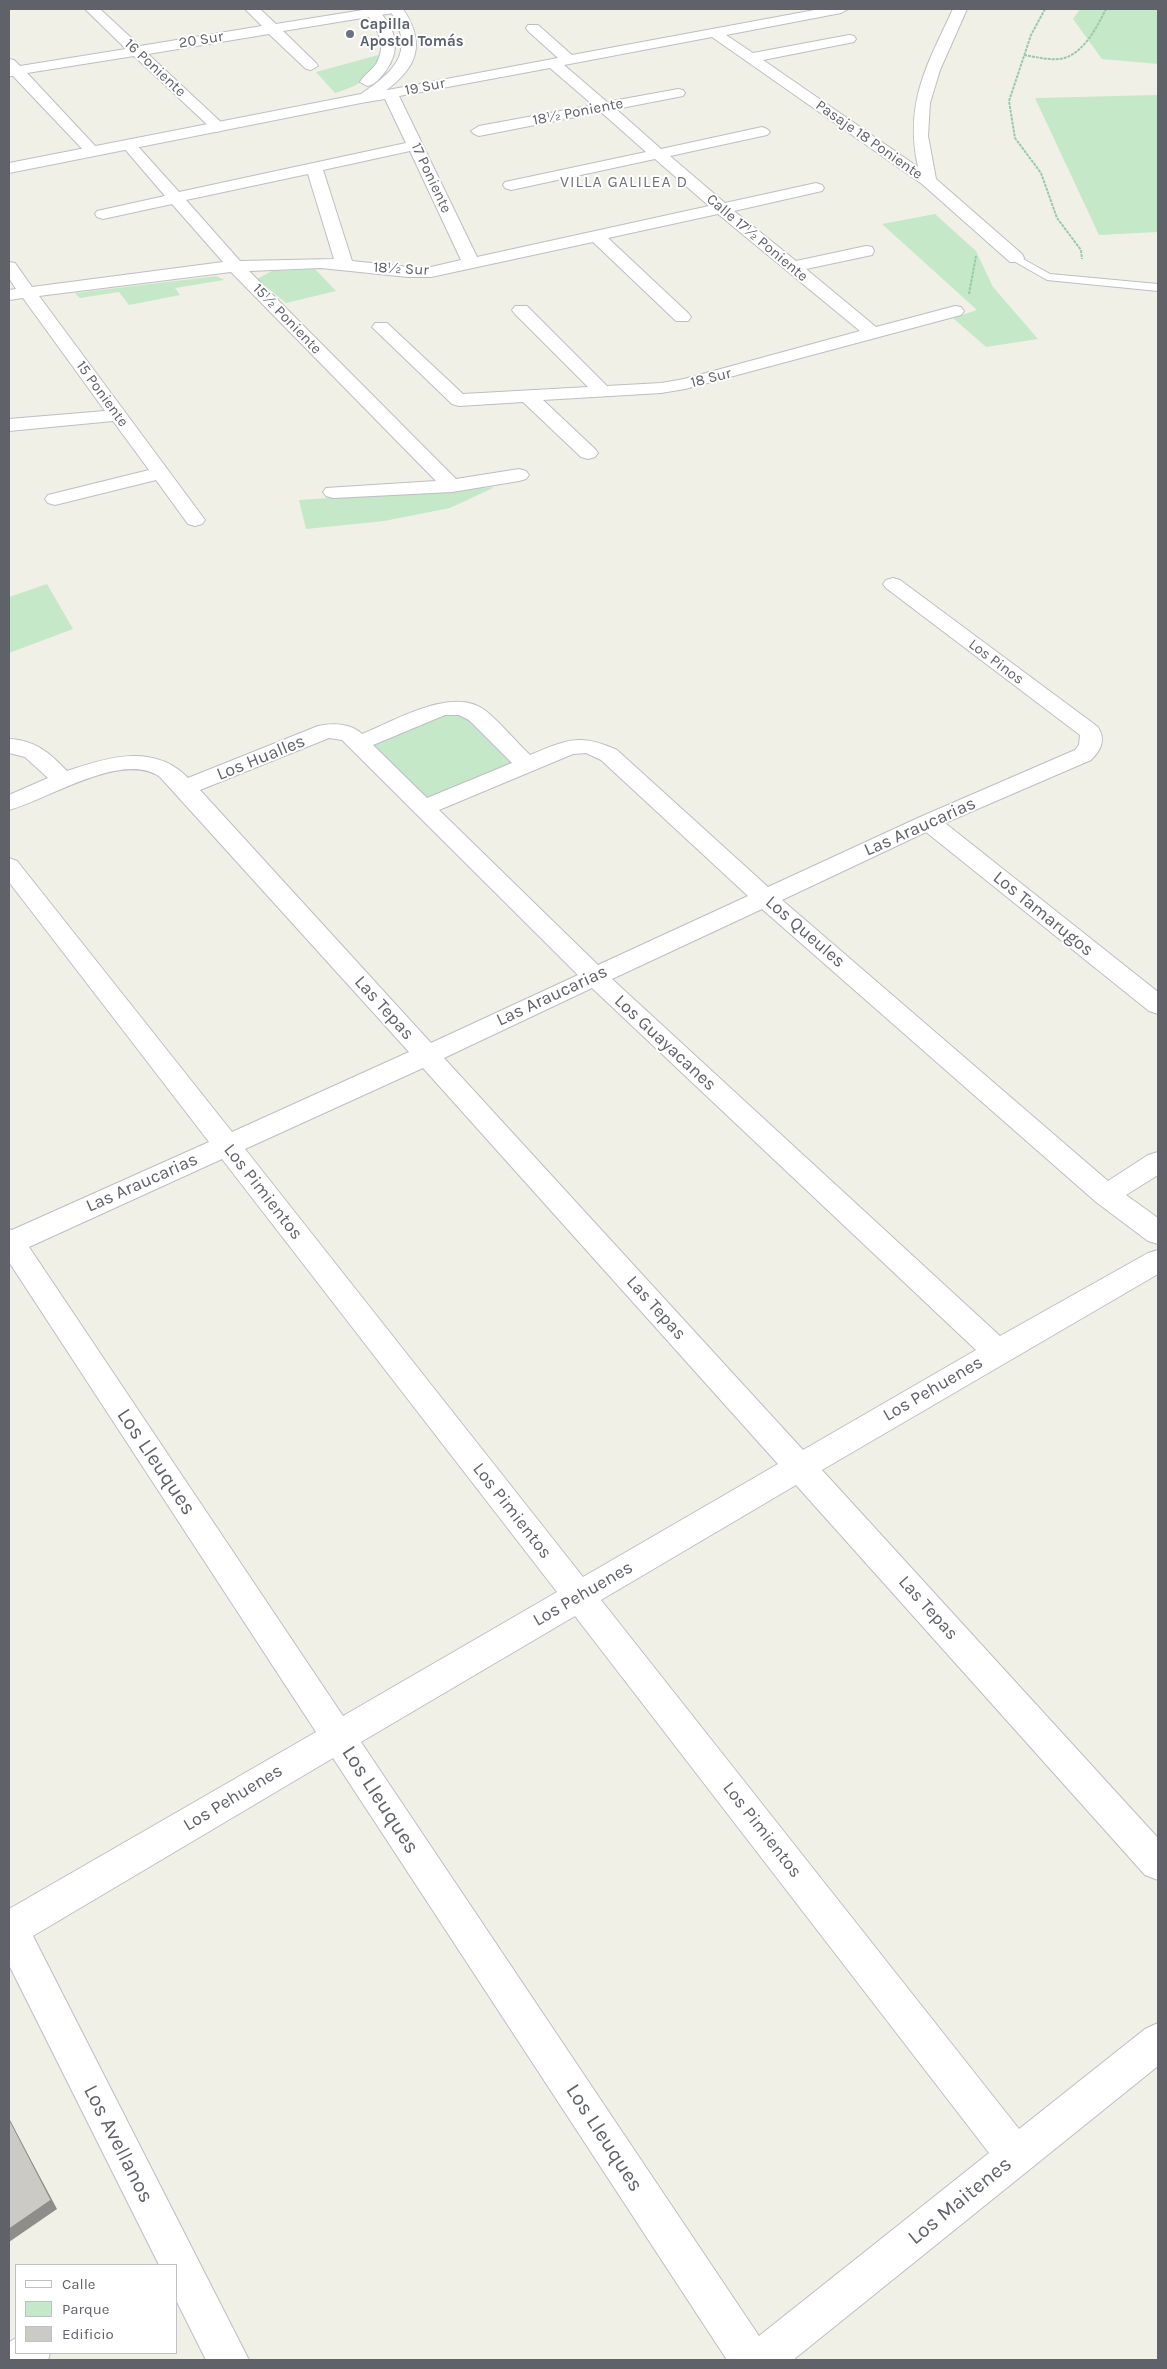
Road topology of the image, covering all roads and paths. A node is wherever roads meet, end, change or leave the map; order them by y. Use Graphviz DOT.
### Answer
graph roads {
  1 [pos="92,9"];
  2 [pos="252,9"];
  3 [pos="394,9"];
  4 [pos="841,9"];
  5 [pos="960,9"];
  6 [pos="1045,9"];
  7 [pos="1106,9"];
  8 [pos="372,10"];
  9 [pos="272,28"];
  10 [pos="533,28"];
  11 [pos="713,32"];
  12 [pos="849,39"];
  13 [pos="136,50"];
  14 [pos="1024,55"];
  15 [pos="750,58"];
  16 [pos="568,59"];
  17 [pos="552,62"];
  18 [pos="311,66"];
  19 [pos="11,68"];
  20 [pos="390,93"];
  21 [pos="678,93"];
  22 [pos="366,98"];
  23 [pos="320,107"];
  24 [pos="604,107"];
  25 [pos="218,127"];
  26 [pos="479,131"];
  27 [pos="762,132"];
  28 [pos="129,145"];
  29 [pos="416,145"];
  30 [pos="94,152"];
  31 [pos="658,154"];
  32 [pos="314,167"];
  33 [pos="9,168"];
  34 [pos="928,181"];
  35 [pos="511,185"];
  36 [pos="816,188"];
  37 [pos="175,197"];
  38 [pos="722,209"];
  39 [pos="104,214"];
  40 [pos="596,236"];
  41 [pos="976,250"];
  42 [pos="866,251"];
  43 [pos="1016,258"];
  44 [pos="471,263"];
  45 [pos="344,264"];
  46 [pos="235,266"];
  47 [pos="9,267"];
  48 [pos="792,267"];
  49 [pos="1084,282"];
  50 [pos="1158,288"];
  51 [pos="28,294"];
  52 [pos="9,295"];
  53 [pos="961,306"];
  54 [pos="521,310"];
  55 [pos="682,316"];
  56 [pos="381,327"];
  57 [pos="873,333"];
  58 [pos="602,391"];
  59 [pos="528,396"];
  60 [pos="117,415"];
  61 [pos="9,425"];
  62 [pos="588,453"];
  63 [pos="160,473"];
  64 [pos="518,475"];
  65 [pos="452,486"];
  66 [pos="333,492"];
  67 [pos="55,499"];
  68 [pos="195,520"];
  69 [pos="892,584"];
  70 [pos="348,737"];
  71 [pos="1091,745"];
  72 [pos="9,746"];
  73 [pos="525,763"];
  74 [pos="63,781"];
  75 [pos="185,788"];
  76 [pos="9,803"];
  77 [pos="423,808"];
  78 [pos="928,822"];
  79 [pos="9,866"];
  80 [pos="765,898"];
  81 [pos="594,976"];
  82 [pos="1158,1005"];
  83 [pos="427,1055"];
  84 [pos="227,1145"];
  85 [pos="1158,1162"];
  86 [pos="1106,1194"];
  87 [pos="1158,1233"];
  88 [pos="9,1242"];
  89 [pos="1158,1261"];
  90 [pos="997,1352"];
  91 [pos="800,1467"];
  92 [pos="579,1596"];
  93 [pos="338,1736"];
  94 [pos="1158,1863"];
  95 [pos="9,1928"];
  96 [pos="1158,2042"];
  97 [pos="1016,2156"];
  98 [pos="170,2262"];
  99 [pos="178,2276"];
  100 [pos="228,2360"];
  101 [pos="751,2360"];
  102 [pos="761,2360"];
  1 -- 13 [label="street, 16 Poniente"];
  2 -- 9 [label="street"];
  3 -- 8 [label="street, 20 Sur"];
  3 -- 22 [label="street"];
  4 -- 11 [label="street, 19 Sur"];
  5 -- 34 [label="street"];
  6 -- 14 [label="path"];
  7 -- 14 [label="path"];
  8 -- 9 [label="street, 20 Sur"];
  8 -- 23 [label="street"];
  9 -- 13 [label="street, 20 Sur"];
  9 -- 18 [label="street"];
  10 -- 16 [label="street"];
  11 -- 15 [label="street, Pasaje 18 Poniente"];
  11 -- 16 [label="street, 19 Sur"];
  12 -- 15 [label="street"];
  13 -- 19 [label="street, 20 Sur"];
  13 -- 25 [label="street, 16 Poniente"];
  14 -- 49 [label="path"];
  15 -- 34 [label="street, Pasaje 18 Poniente"];
  16 -- 17 [label="street, 19 Sur"];
  17 -- 20 [label="street, 19 Sur"];
  17 -- 24 [label="street, Calle 17½ Poniente"];
  19 -- 30 [label="street"];
  20 -- 22 [label="street, 19 Sur"];
  20 -- 29 [label="street, 17 Poniente"];
  21 -- 24 [label="street, 18½ Poniente"];
  22 -- 23 [label="street, 19 Sur"];
  23 -- 25 [label="street, 19 Sur"];
  24 -- 26 [label="street, 18½ Poniente"];
  24 -- 31 [label="street, Calle 17½ Poniente"];
  25 -- 28 [label="street, 19 Sur"];
  27 -- 31 [label="street"];
  28 -- 30 [label="street, 19 Sur"];
  28 -- 37 [label="street, 15½ Poniente"];
  29 -- 32 [label="street"];
  29 -- 44 [label="street, 17 Poniente"];
  30 -- 33 [label="street, 19 Sur"];
  31 -- 35 [label="street"];
  31 -- 38 [label="street, Calle 17½ Poniente"];
  32 -- 37 [label="street"];
  32 -- 45 [label="street"];
  34 -- 43 [label="street, Pasaje 18 Poniente"];
  36 -- 38 [label="street, 18½ Sur"];
  37 -- 39 [label="street"];
  37 -- 46 [label="street, 15½ Poniente"];
  38 -- 40 [label="street, 18½ Sur"];
  38 -- 48 [label="street, Calle 17½ Poniente"];
  40 -- 44 [label="street, 18½ Sur"];
  40 -- 55 [label="street"];
  41 -- 53 [label="path"];
  42 -- 48 [label="street"];
  43 -- 49 [label="lane"];
  44 -- 45 [label="street, 18½ Sur"];
  45 -- 46 [label="street, 18½ Sur"];
  46 -- 51 [label="street, 18½ Sur"];
  46 -- 65 [label="street, 15½ Poniente"];
  47 -- 51 [label="street, 15 Poniente"];
  48 -- 57 [label="street, Calle 17½ Poniente"];
  49 -- 50 [label="lane"];
  51 -- 52 [label="street, 18½ Sur"];
  51 -- 60 [label="street, 15 Poniente"];
  53 -- 57 [label="street, 18 Sur"];
  54 -- 58 [label="street"];
  56 -- 59 [label="street, 18 Sur"];
  57 -- 58 [label="street, 18 Sur"];
  58 -- 59 [label="street, 18 Sur"];
  59 -- 62 [label="street"];
  60 -- 61 [label="street"];
  60 -- 63 [label="street, 15 Poniente"];
  63 -- 67 [label="street"];
  63 -- 68 [label="street, 15 Poniente"];
  64 -- 65 [label="street"];
  65 -- 66 [label="street"];
  69 -- 71 [label="street, Los Pinos"];
  70 -- 73 [label="street, Los Hualles"];
  70 -- 75 [label="street, Los Hualles"];
  70 -- 77 [label="street, Los Guayacanes"];
  71 -- 78 [label="street, Las Araucarias"];
  72 -- 74 [label="street"];
  73 -- 77 [label="street, Los Queules"];
  73 -- 80 [label="street, Los Queules"];
  74 -- 75 [label="street, Las Tepas"];
  74 -- 76 [label="street"];
  75 -- 83 [label="street, Las Tepas"];
  77 -- 81 [label="street, Los Guayacanes"];
  78 -- 80 [label="street, Las Araucarias"];
  78 -- 82 [label="street, Los Tamarugos"];
  79 -- 84 [label="street, Los Pimientos"];
  80 -- 81 [label="street, Las Araucarias"];
  80 -- 86 [label="street, Los Queules"];
  81 -- 83 [label="street, Las Araucarias"];
  81 -- 90 [label="street, Los Guayacanes"];
  83 -- 84 [label="street, Las Araucarias"];
  83 -- 91 [label="street, Las Tepas"];
  84 -- 88 [label="street, Las Araucarias"];
  84 -- 92 [label="street, Los Pimientos"];
  85 -- 86 [label="street"];
  86 -- 87 [label="street, Los Queules"];
  88 -- 93 [label="street, Los Lleuques"];
  89 -- 90 [label="street, Los Pehuenes"];
  90 -- 91 [label="street, Los Pehuenes"];
  91 -- 92 [label="street, Los Pehuenes"];
  91 -- 94 [label="street, Las Tepas"];
  92 -- 93 [label="street, Los Pehuenes"];
  92 -- 97 [label="street, Los Pimientos"];
  93 -- 95 [label="street, Los Pehuenes"];
  93 -- 101 [label="street, Los Lleuques"];
  95 -- 98 [label="street, Los Avellanos"];
  96 -- 97 [label="street, Los Maitenes"];
  97 -- 102 [label="street, Los Maitenes"];
  99 -- 100 [label="street, Los Avellanos"];
}
